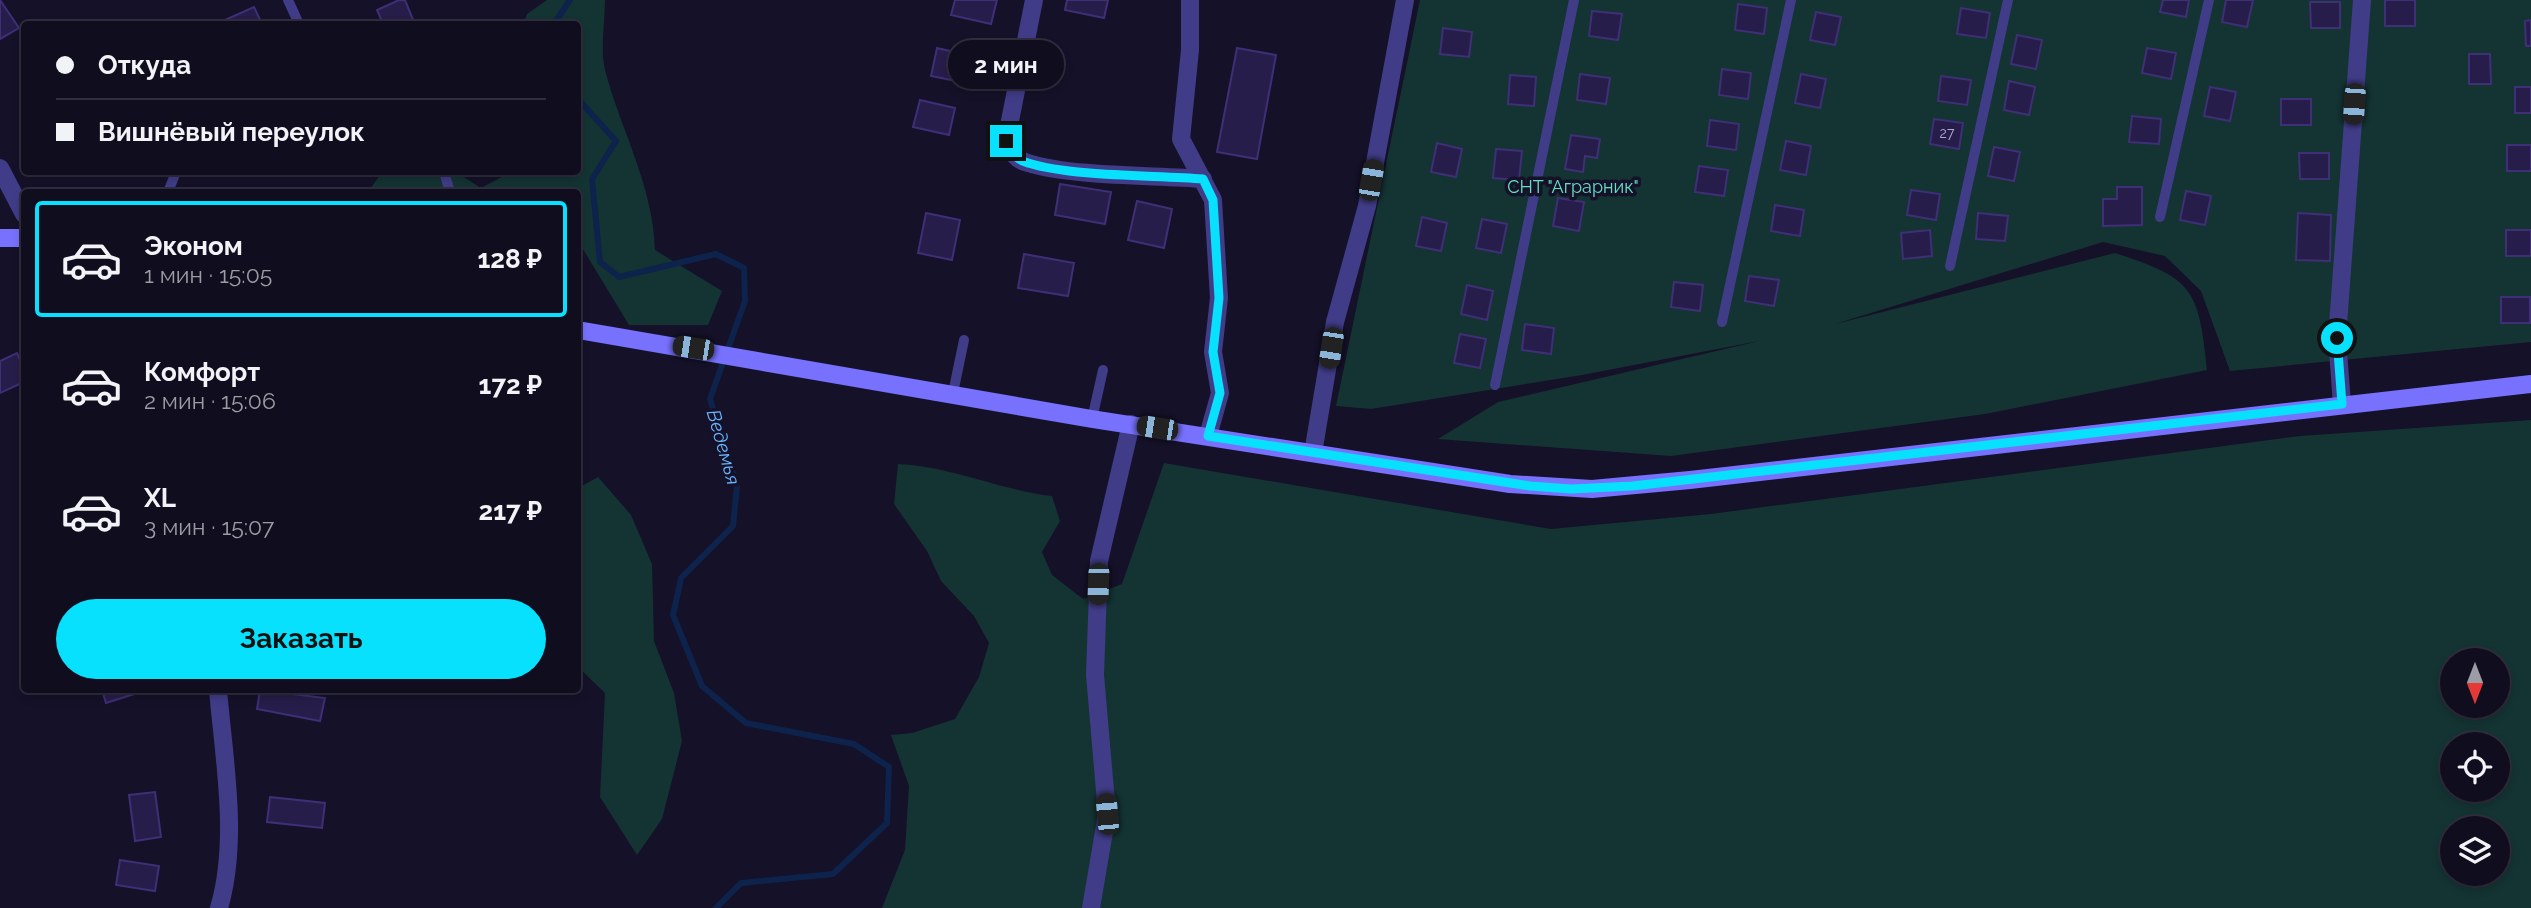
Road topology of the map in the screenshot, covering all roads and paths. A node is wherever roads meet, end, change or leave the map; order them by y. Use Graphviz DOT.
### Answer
graph roads {
  1 [pos="288,0"];
  2 [pos="1034,0"];
  3 [pos="1190,0"];
  4 [pos="1405,0"];
  5 [pos="1574,0"];
  6 [pos="1791,0"];
  7 [pos="2008,0"];
  8 [pos="2209,0"];
  9 [pos="2362,0"];
  10 [pos="298,21"];
  11 [pos="0,168"];
  12 [pos="1203,179"];
  13 [pos="21,208"];
  14 [pos="2160,217"];
  15 [pos="0,238"];
  16 [pos="21,238"];
  17 [pos="1950,265"];
  18 [pos="1722,322"];
  19 [pos="581,330"];
  20 [pos="964,341"];
  21 [pos="1103,370"];
  22 [pos="2531,383"];
  23 [pos="1495,385"];
  24 [pos="953,393"];
  25 [pos="2342,404"];
  26 [pos="1092,419"];
  27 [pos="1131,424"];
  28 [pos="1208,436"];
  29 [pos="1313,453"];
  30 [pos="218,693"];
  31 [pos="219,908"];
  32 [pos="1091,908"];
  1 -- 10 [label="lane"];
  2 -- 12 [label="street"];
  3 -- 12 [label="street"];
  4 -- 29 [label="street"];
  5 -- 23 [label="lane"];
  6 -- 18 [label="lane"];
  7 -- 17 [label="lane"];
  8 -- 14 [label="lane"];
  9 -- 25 [label="street"];
  11 -- 13 [label="street"];
  12 -- 28 [label="street"];
  15 -- 16 [label="main road"];
  19 -- 24 [label="main road"];
  20 -- 24 [label="lane"];
  21 -- 26 [label="lane"];
  22 -- 25 [label="main road"];
  24 -- 26 [label="main road"];
  25 -- 29 [label="main road"];
  26 -- 27 [label="main road"];
  27 -- 28 [label="main road"];
  27 -- 32 [label="street"];
  28 -- 29 [label="main road"];
  30 -- 31 [label="street"];
}
